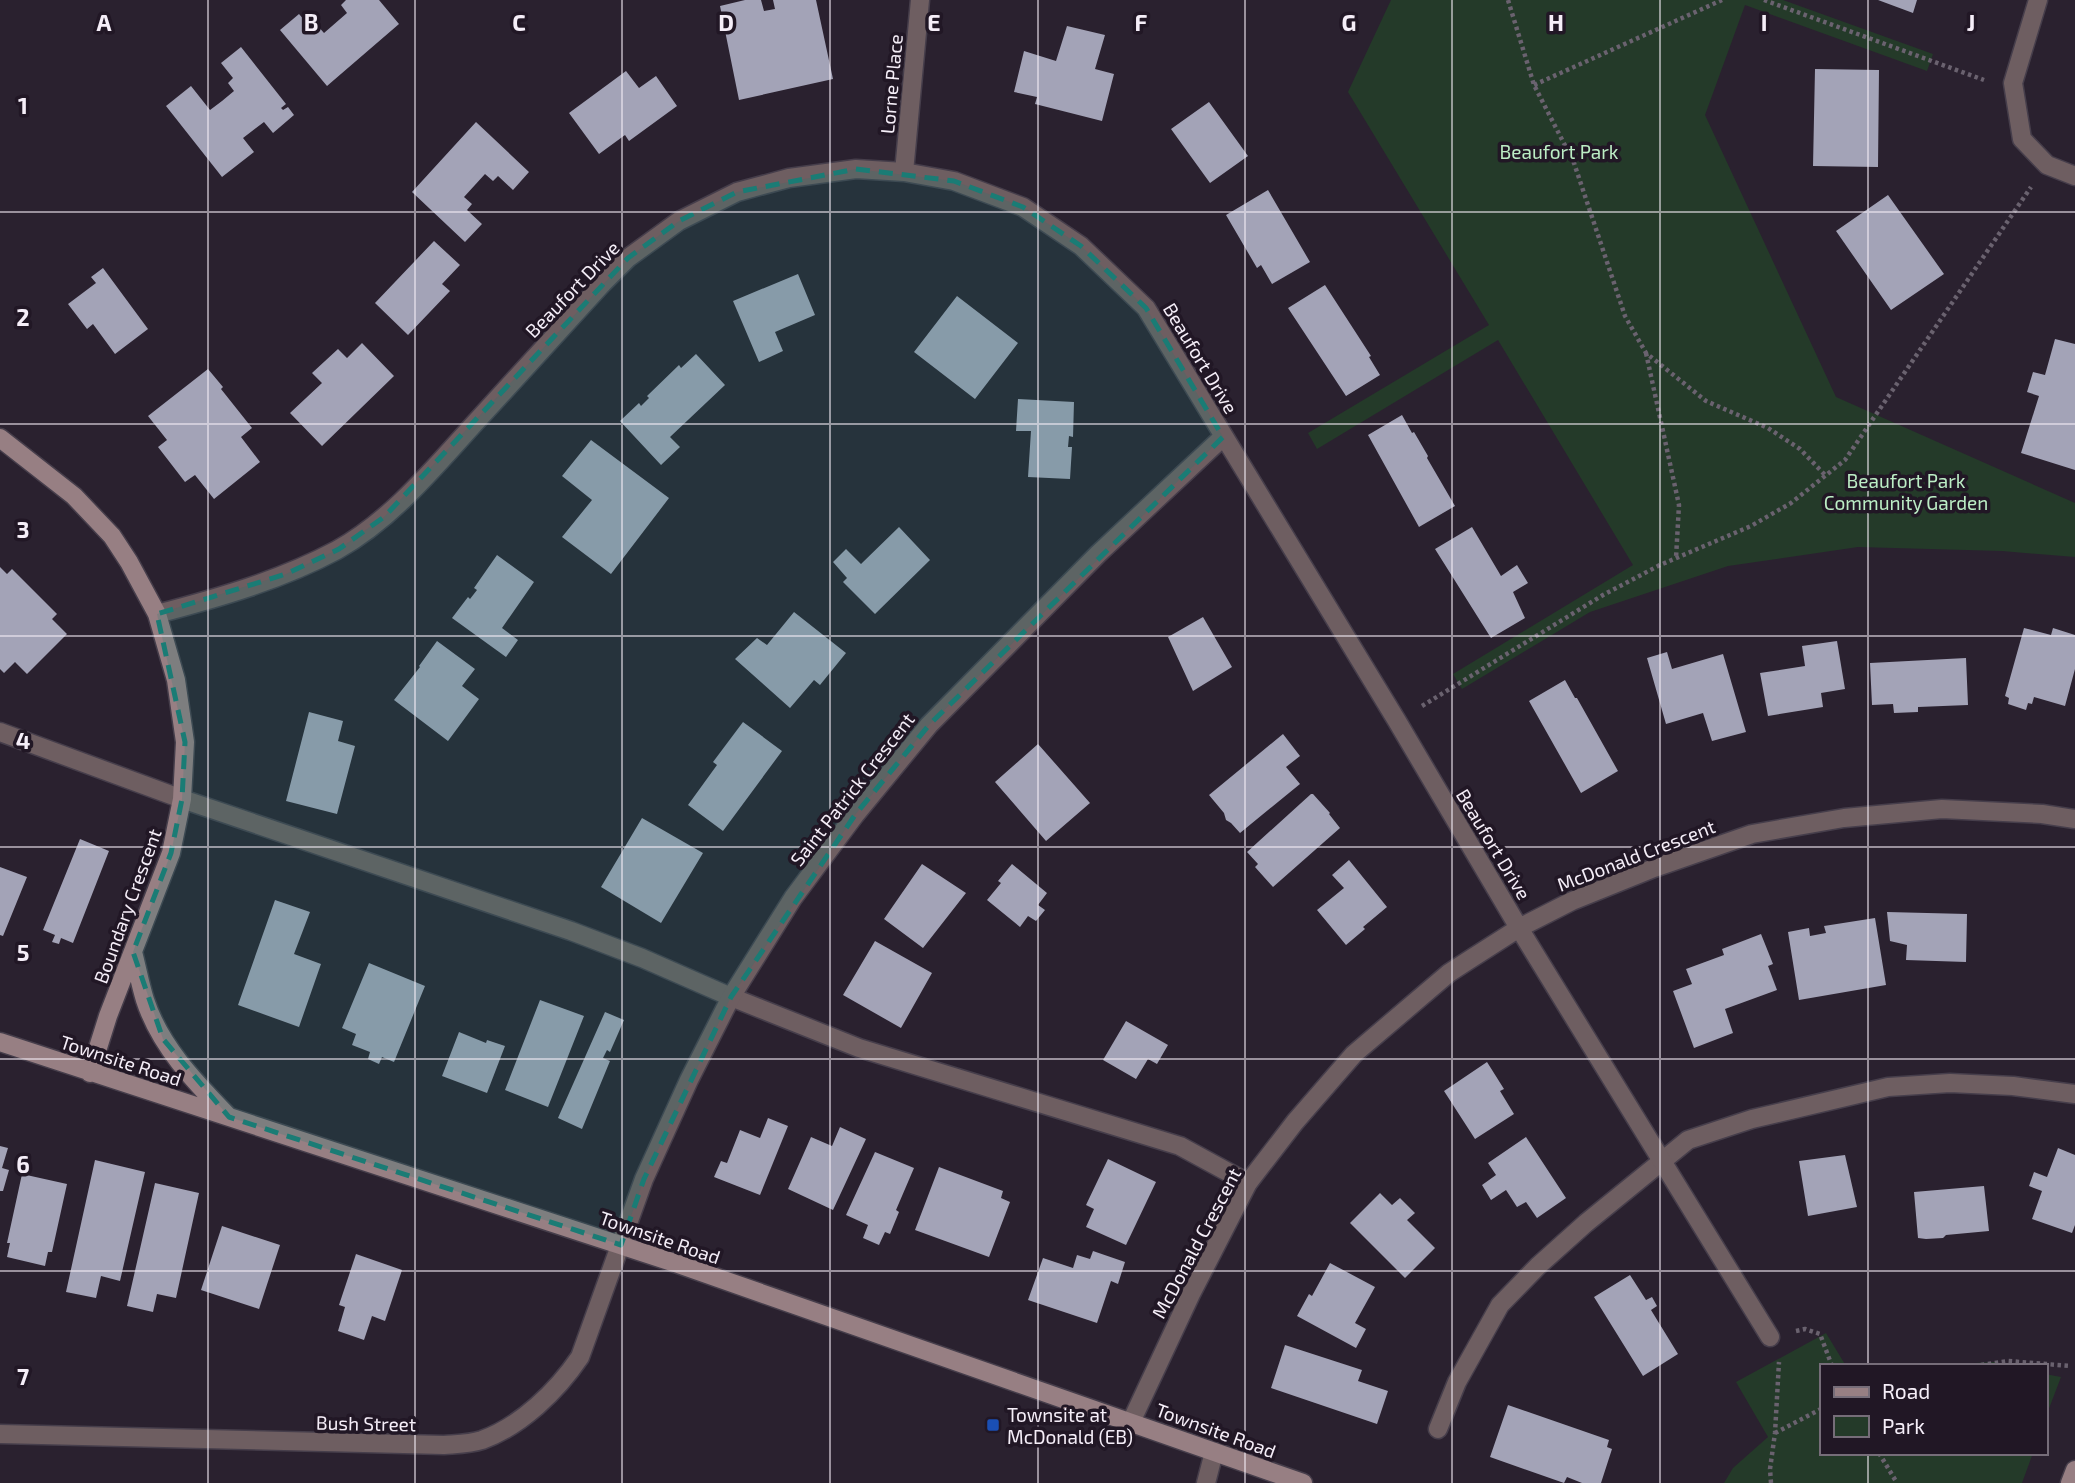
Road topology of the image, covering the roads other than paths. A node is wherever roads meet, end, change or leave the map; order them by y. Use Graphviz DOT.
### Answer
graph roads {
  1 [pos="919,0"];
  2 [pos="2038,0"];
  3 [pos="904,172"];
  4 [pos="2075,176"];
  5 [pos="1223,437"];
  6 [pos="0,438"];
  7 [pos="157,614"];
  8 [pos="0,732"];
  9 [pos="182,799"];
  10 [pos="2075,819"];
  11 [pos="1520,928"];
  12 [pos="133,951"];
  13 [pos="731,997"];
  14 [pos="0,1042"];
  15 [pos="90,1073"];
  16 [pos="2075,1094"];
  17 [pos="229,1117"];
  18 [pos="1662,1161"];
  19 [pos="1248,1183"];
  20 [pos="621,1245"];
  21 [pos="1770,1337"];
  22 [pos="1131,1422"];
  23 [pos="1438,1429"];
  24 [pos="0,1434"];
  25 [pos="1214,1452"];
  26 [pos="2075,1471"];
  27 [pos="1206,1483"];
  28 [pos="1303,1483"];
  29 [pos="2070,1483"];
  1 -- 3 [label="street, Lorne Place"];
  2 -- 4 [label="street"];
  3 -- 5 [label="street, Beaufort Drive"];
  3 -- 7 [label="street, Beaufort Drive"];
  5 -- 11 [label="street, Beaufort Drive"];
  5 -- 13 [label="street, Saint Patrick Crescent"];
  6 -- 7 [label="street, Boundary Crescent"];
  7 -- 9 [label="street, Boundary Crescent"];
  8 -- 9 [label="street"];
  9 -- 12 [label="street, Boundary Crescent"];
  9 -- 13 [label="street"];
  10 -- 11 [label="street, McDonald Crescent"];
  11 -- 18 [label="street, Beaufort Drive"];
  11 -- 19 [label="street, McDonald Crescent"];
  12 -- 15 [label="street, Boundary Crescent"];
  12 -- 17 [label="street"];
  13 -- 19 [label="street"];
  13 -- 20 [label="street, Saint Patrick Crescent"];
  14 -- 15 [label="street, Townsite Road"];
  15 -- 17 [label="street, Townsite Road"];
  16 -- 18 [label="street"];
  17 -- 20 [label="street, Townsite Road"];
  18 -- 21 [label="street, Beaufort Drive"];
  18 -- 23 [label="street"];
  19 -- 22 [label="street, McDonald Crescent"];
  20 -- 22 [label="street, Townsite Road"];
  20 -- 24 [label="street, Bush Street"];
  22 -- 25 [label="street, Townsite Road"];
  25 -- 27 [label="street"];
  25 -- 28 [label="street, Townsite Road"];
  26 -- 29 [label="street"];
}
